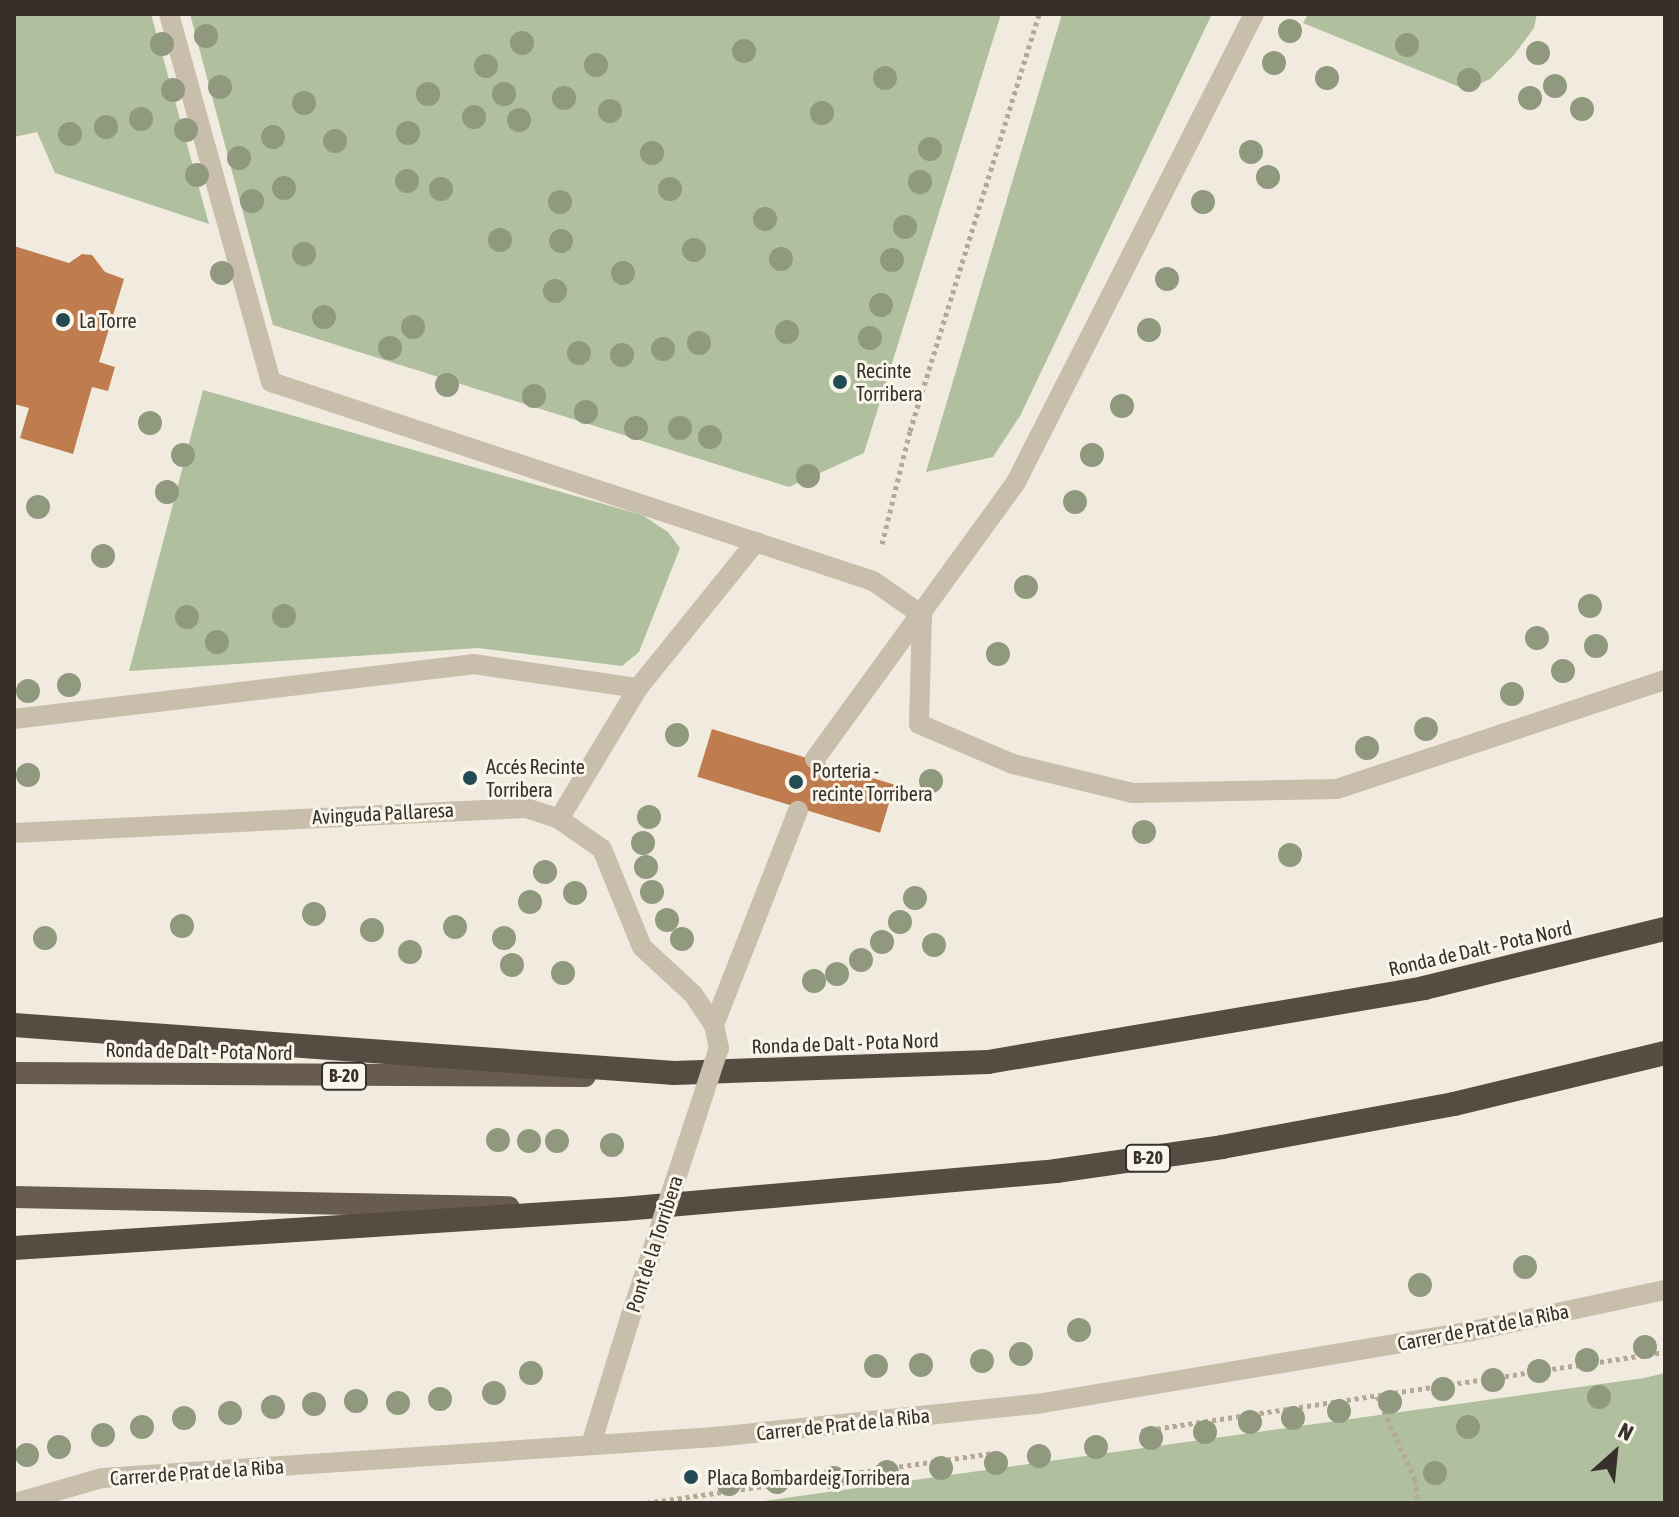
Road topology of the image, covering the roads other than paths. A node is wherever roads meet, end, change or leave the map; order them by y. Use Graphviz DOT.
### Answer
graph roads {
  1 [pos="169,14"];
  2 [pos="1254,14"];
  3 [pos="756,542"];
  4 [pos="922,615"];
  5 [pos="1665,680"];
  6 [pos="638,688"];
  7 [pos="14,719"];
  8 [pos="815,759"];
  9 [pos="798,811"];
  10 [pos="559,819"];
  11 [pos="14,833"];
  12 [pos="1665,929"];
  13 [pos="14,1025"];
  14 [pos="714,1025"];
  15 [pos="719,1048"];
  16 [pos="1665,1053"];
  17 [pos="14,1073"];
  18 [pos="674,1073"];
  19 [pos="14,1197"];
  20 [pos="623,1209"];
  21 [pos="14,1248"];
  22 [pos="1665,1290"];
  23 [pos="592,1441"];
  24 [pos="15,1503"];
  1 -- 3 [label="street"];
  2 -- 4 [label="street"];
  3 -- 4 [label="street"];
  3 -- 6 [label="street"];
  4 -- 5 [label="street"];
  4 -- 8 [label="street"];
  6 -- 7 [label="street"];
  6 -- 10 [label="street"];
  9 -- 14 [label="street"];
  10 -- 11 [label="street, Avinguda Pallaresa"];
  10 -- 14 [label="street, Avinguda Pallaresa"];
  12 -- 18 [label="highway, Ronda de Dalt - Pota Nord / B-20"];
  13 -- 18 [label="highway"];
  14 -- 15 [label="street, Avinguda Pallaresa"];
  15 -- 23 [label="street, Pont de la Torribera, bridge"];
  16 -- 20 [label="highway, B-20"];
  17 -- 18 [label="highway, Ronda de Dalt - Pota Nord / B-20"];
  19 -- 20 [label="highway, B-20"];
  20 -- 21 [label="highway"];
  22 -- 23 [label="street, Carrer de Prat de la Riba"];
  23 -- 24 [label="street, Carrer de Prat de la Riba"];
}
